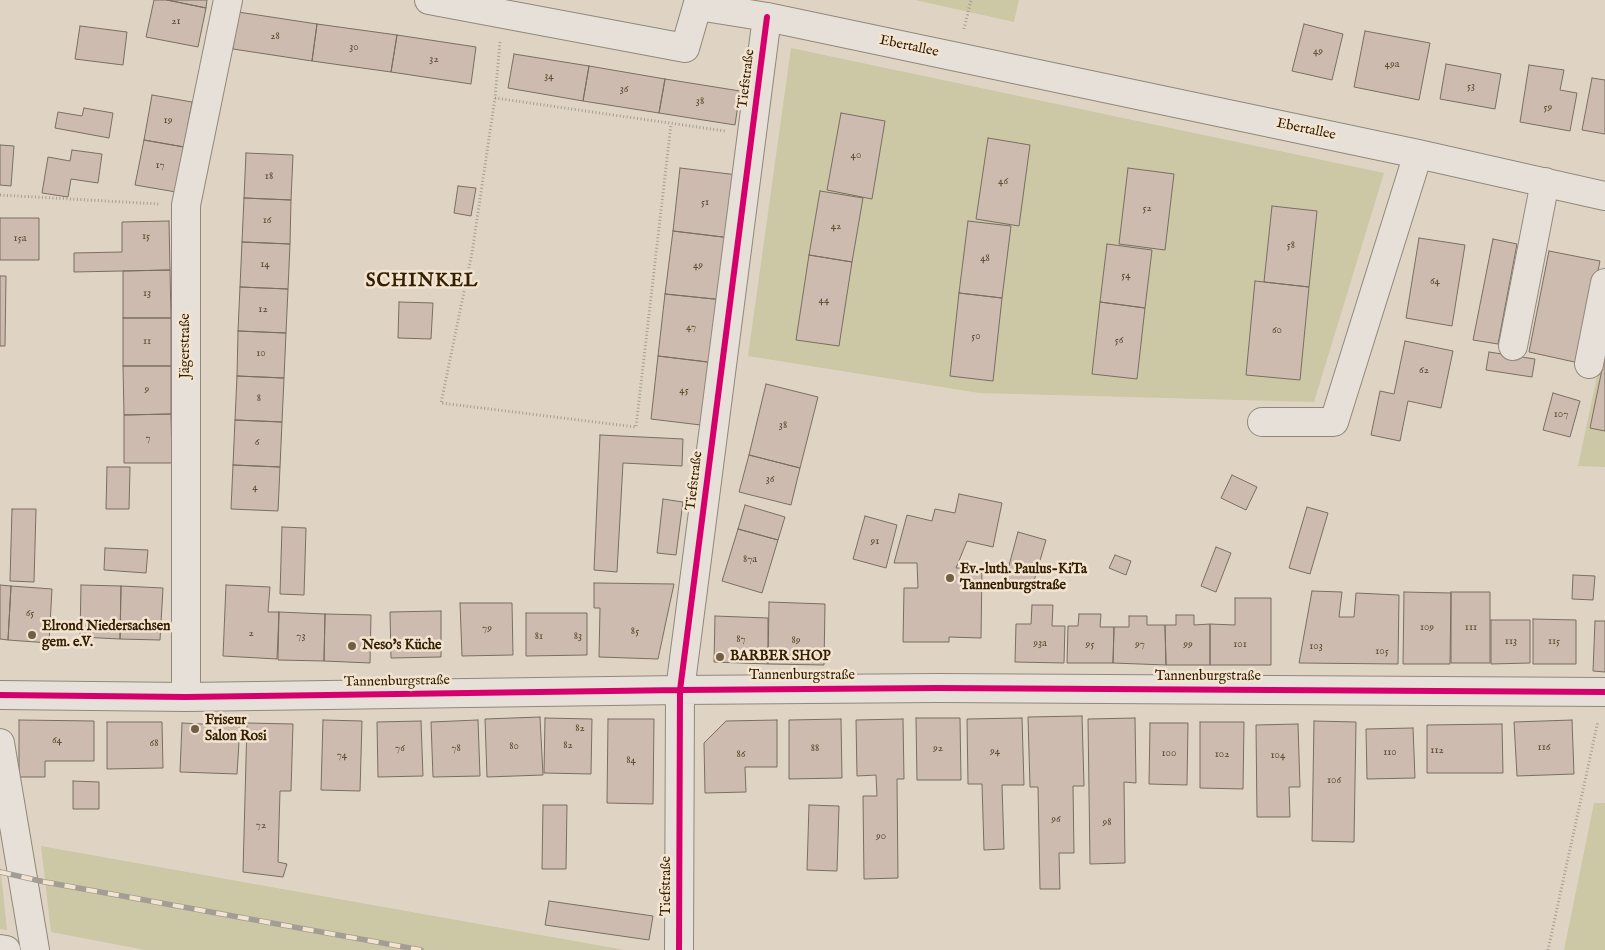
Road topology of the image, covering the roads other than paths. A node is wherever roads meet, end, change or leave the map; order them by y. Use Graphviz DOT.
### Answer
graph roads {
  1 [pos="228,0"];
  2 [pos="429,0"];
  3 [pos="698,3"];
  4 [pos="767,17"];
  5 [pos="1418,154"];
  6 [pos="1545,182"];
  7 [pos="1605,196"];
  8 [pos="1605,283"];
  9 [pos="1513,346"];
  10 [pos="1589,364"];
  11 [pos="1262,422"];
  12 [pos="680,690"];
  13 [pos="1605,692"];
  14 [pos="0,695"];
  15 [pos="186,697"];
  16 [pos="0,742"];
  17 [pos="0,949"];
  18 [pos="6,950"];
  19 [pos="35,950"];
  20 [pos="679,950"];
  1 -- 15 [label="street, Jägerstraße"];
  2 -- 3 [label="street, Ebertallee"];
  3 -- 4 [label="street, Ebertallee"];
  4 -- 5 [label="street, Ebertallee"];
  4 -- 12 [label="street, Tiefstraße"];
  5 -- 6 [label="street, Ebertallee"];
  5 -- 11 [label="street"];
  6 -- 7 [label="street, Ebertallee"];
  6 -- 9 [label="street"];
  8 -- 10 [label="street"];
  12 -- 13 [label="street, Tannenburgstraße"];
  12 -- 15 [label="street, Tannenburgstraße"];
  12 -- 20 [label="street, Tiefstraße"];
  14 -- 15 [label="street, Tannenburgstraße"];
  16 -- 19 [label="street"];
  17 -- 18 [label="street"];
}
